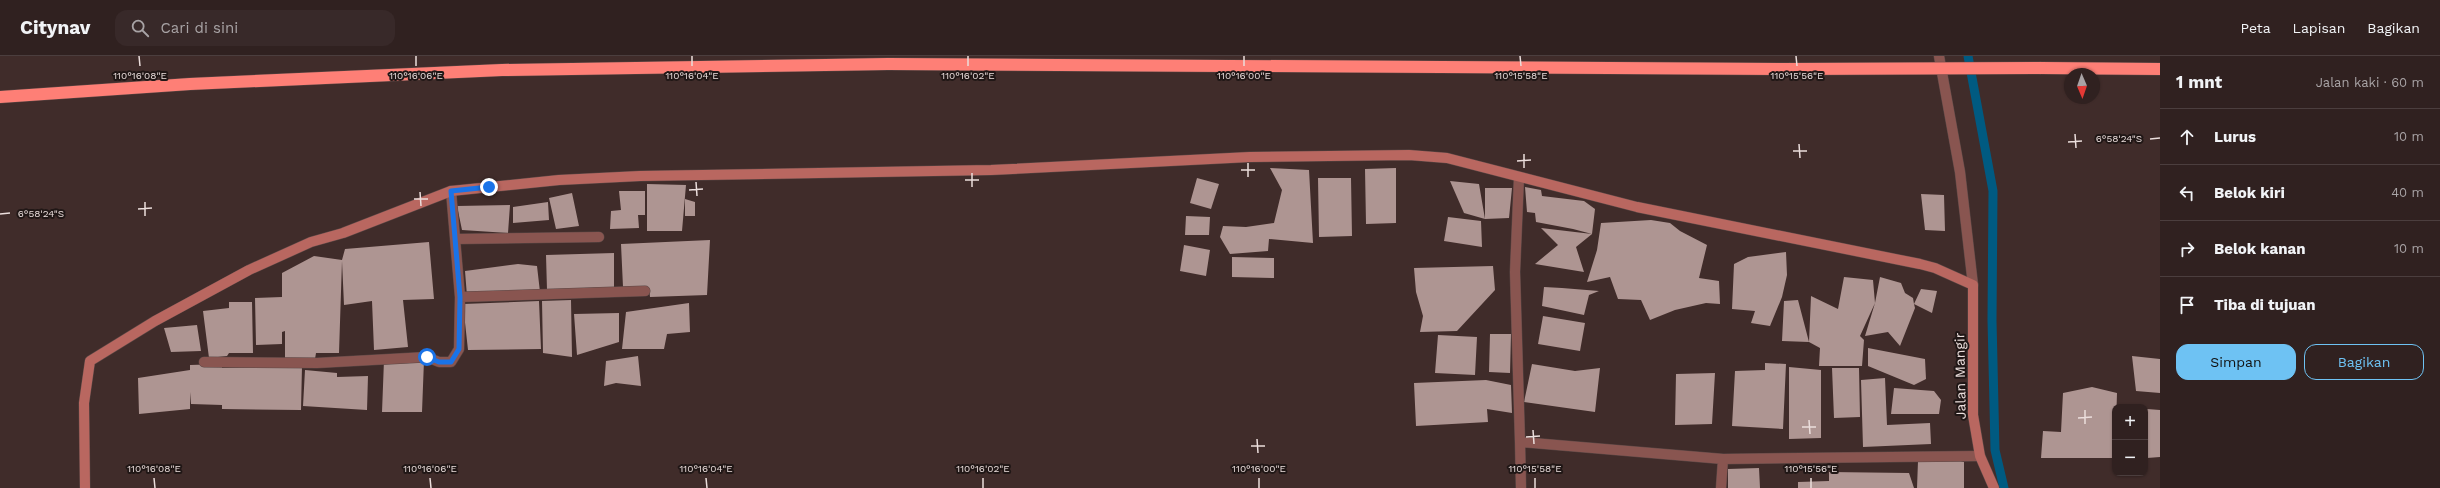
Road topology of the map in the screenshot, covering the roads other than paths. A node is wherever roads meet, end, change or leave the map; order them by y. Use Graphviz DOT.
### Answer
graph roads {
  1 [pos="1940,56"];
  2 [pos="2160,69"];
  3 [pos="0,97"];
  4 [pos="1520,177"];
  5 [pos="451,191"];
  6 [pos="598,237"];
  7 [pos="455,239"];
  8 [pos="1973,285"];
  9 [pos="645,291"];
  10 [pos="460,297"];
  11 [pos="204,362"];
  12 [pos="1520,442"];
  13 [pos="1980,456"];
  14 [pos="1723,459"];
  15 [pos="85,485"];
  16 [pos="1521,488"];
  17 [pos="1721,488"];
  18 [pos="1994,488"];
  1 -- 8 [label="street"];
  2 -- 3 [label="highway, bridge"];
  4 -- 5 [label="street"];
  4 -- 8 [label="street"];
  4 -- 12 [label="street"];
  5 -- 7 [label="street"];
  5 -- 15 [label="street"];
  6 -- 7 [label="street"];
  7 -- 10 [label="street"];
  8 -- 13 [label="street, Jalan Mangir"];
  9 -- 10 [label="street"];
  10 -- 11 [label="street"];
  12 -- 14 [label="street"];
  12 -- 16 [label="street"];
  13 -- 14 [label="street"];
  13 -- 18 [label="street, Jalan Mangir"];
  14 -- 17 [label="street"];
}
